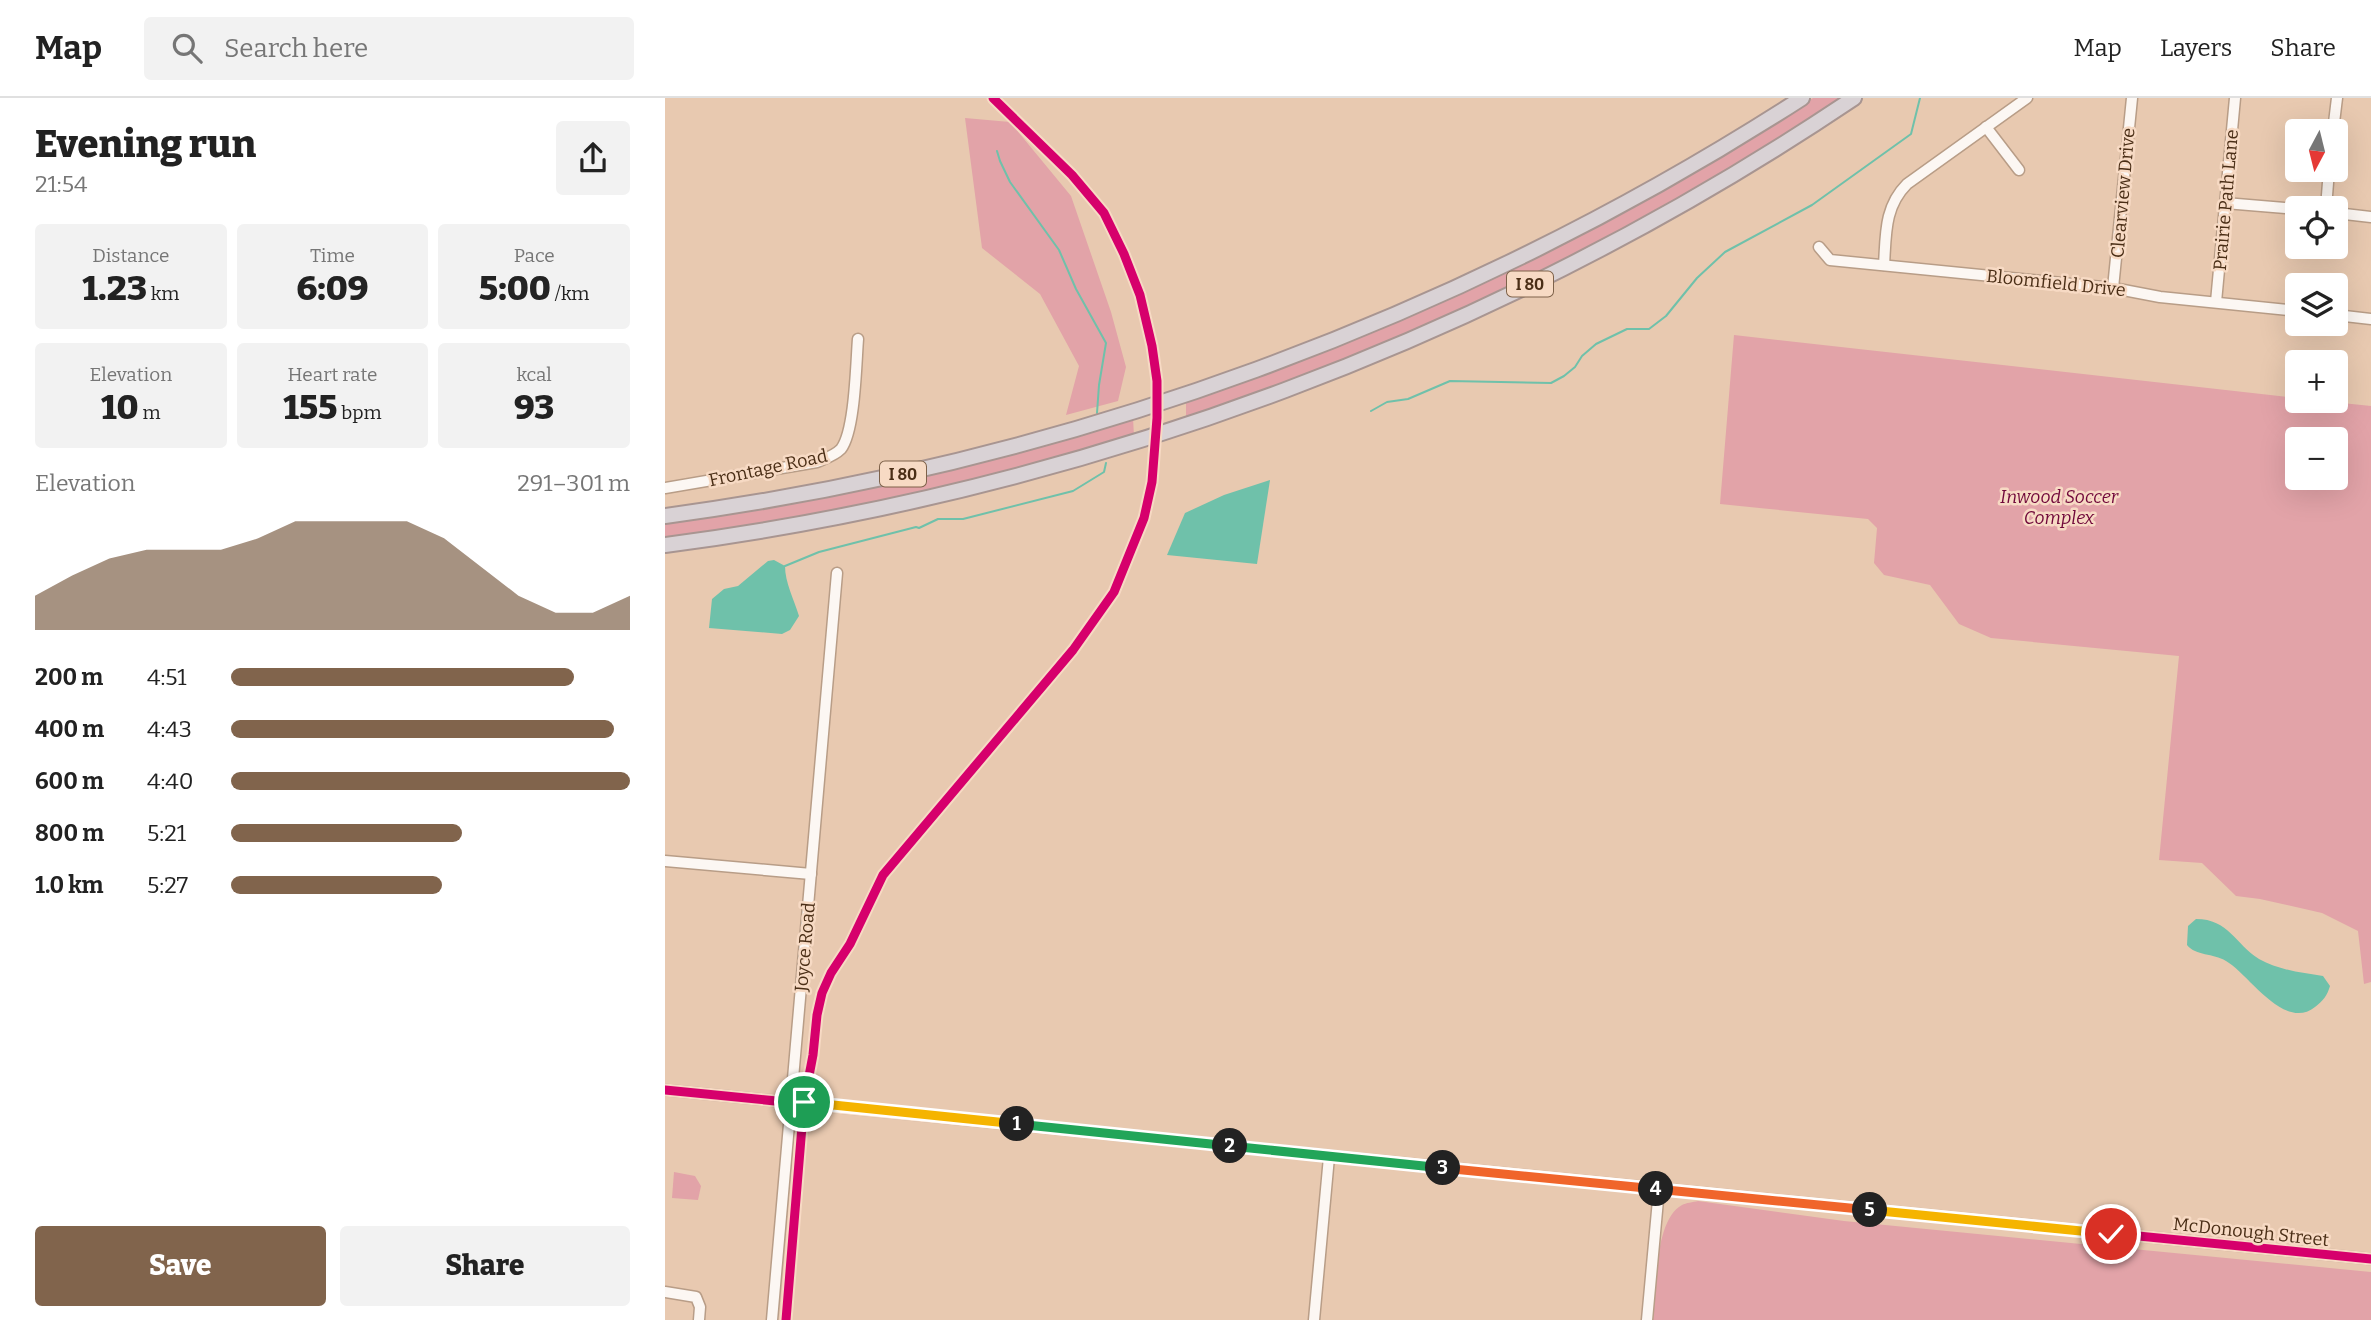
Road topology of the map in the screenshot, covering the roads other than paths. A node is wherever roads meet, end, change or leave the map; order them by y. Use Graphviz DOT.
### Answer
graph roads {
  1 [pos="1802,98"];
  2 [pos="1854,98"];
  3 [pos="2027,98"];
  4 [pos="2132,98"];
  5 [pos="2235,98"];
  6 [pos="2336,98"];
  7 [pos="2334,119"];
  8 [pos="1986,127"];
  9 [pos="2019,170"];
  10 [pos="2225,203"];
  11 [pos="2285,208"];
  12 [pos="2348,214"];
  13 [pos="2371,216"];
  14 [pos="1819,247"];
  15 [pos="1884,265"];
  16 [pos="2113,288"];
  17 [pos="2216,302"];
  18 [pos="2285,310"];
  19 [pos="2348,316"];
  20 [pos="2371,318"];
  21 [pos="859,339"];
  22 [pos="665,488"];
  23 [pos="665,516"];
  24 [pos="665,545"];
  25 [pos="837,573"];
  26 [pos="665,861"];
  27 [pos="811,874"];
  28 [pos="665,1090"];
  29 [pos="792,1101"];
  30 [pos="1329,1157"];
  31 [pos="1659,1189"];
  32 [pos="2371,1259"];
  33 [pos="665,1292"];
  34 [pos="699,1320"];
  35 [pos="772,1320"];
  36 [pos="1314,1320"];
  37 [pos="1647,1320"];
  1 -- 23 [label="highway, I 80"];
  2 -- 24 [label="highway, I 80"];
  3 -- 8 [label="street"];
  4 -- 16 [label="street, Clearview Drive"];
  5 -- 10 [label="street, Prairie Path Lane"];
  6 -- 7 [label="street"];
  8 -- 9 [label="street"];
  8 -- 15 [label="street"];
  10 -- 11 [label="street"];
  10 -- 17 [label="street, Prairie Path Lane"];
  12 -- 13 [label="street"];
  14 -- 15 [label="street, Bloomfield Drive"];
  15 -- 16 [label="street, Bloomfield Drive"];
  16 -- 17 [label="street, Bloomfield Drive"];
  17 -- 18 [label="street, Bloomfield Drive"];
  19 -- 20 [label="street"];
  21 -- 22 [label="street, Frontage Road"];
  25 -- 27 [label="street, Joyce Road"];
  26 -- 27 [label="street"];
  27 -- 29 [label="street, Joyce Road"];
  28 -- 29 [label="street, McDonough Street"];
  29 -- 30 [label="street, McDonough Street"];
  29 -- 35 [label="street, Joyce Road"];
  30 -- 31 [label="street, McDonough Street"];
  30 -- 36 [label="street"];
  31 -- 32 [label="street, McDonough Street"];
  31 -- 37 [label="street"];
  33 -- 34 [label="street"];
}
